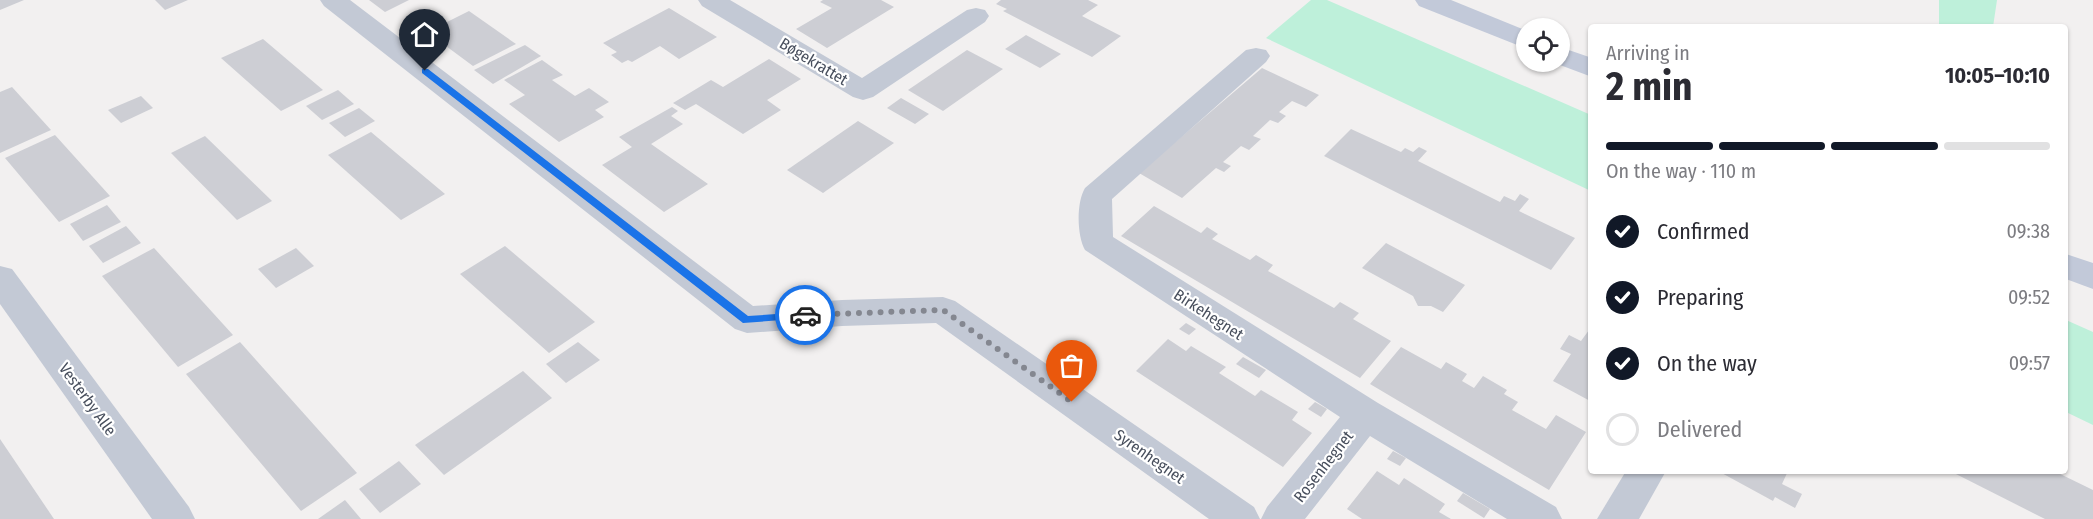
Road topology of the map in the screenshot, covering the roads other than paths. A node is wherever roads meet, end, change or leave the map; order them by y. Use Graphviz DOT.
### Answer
graph roads {
  1 [pos="333,0"];
  2 [pos="711,0"];
  3 [pos="1428,0"];
  4 [pos="976,16"];
  5 [pos="1516,36"];
  6 [pos="1256,56"];
  7 [pos="1570,59"];
  8 [pos="1588,66"];
  9 [pos="2068,267"];
  10 [pos="0,278"];
  11 [pos="2093,278"];
  12 [pos="1365,414"];
  13 [pos="1645,474"];
  14 [pos="175,519"];
  15 [pos="1240,519"];
  16 [pos="1281,519"];
  17 [pos="1542,519"];
  18 [pos="1617,519"];
  1 -- 15 [label="street, Syrenhegnet"];
  2 -- 4 [label="street, Bøgekrattet"];
  3 -- 5 [label="main road"];
  6 -- 12 [label="street, Birkehegnet"];
  7 -- 8 [label="main road"];
  9 -- 11 [label="main road"];
  10 -- 14 [label="street, Vesterby Alle"];
  12 -- 16 [label="street, Rosenhegnet"];
  12 -- 17 [label="street, Birkehegnet"];
  13 -- 18 [label="street"];
}
